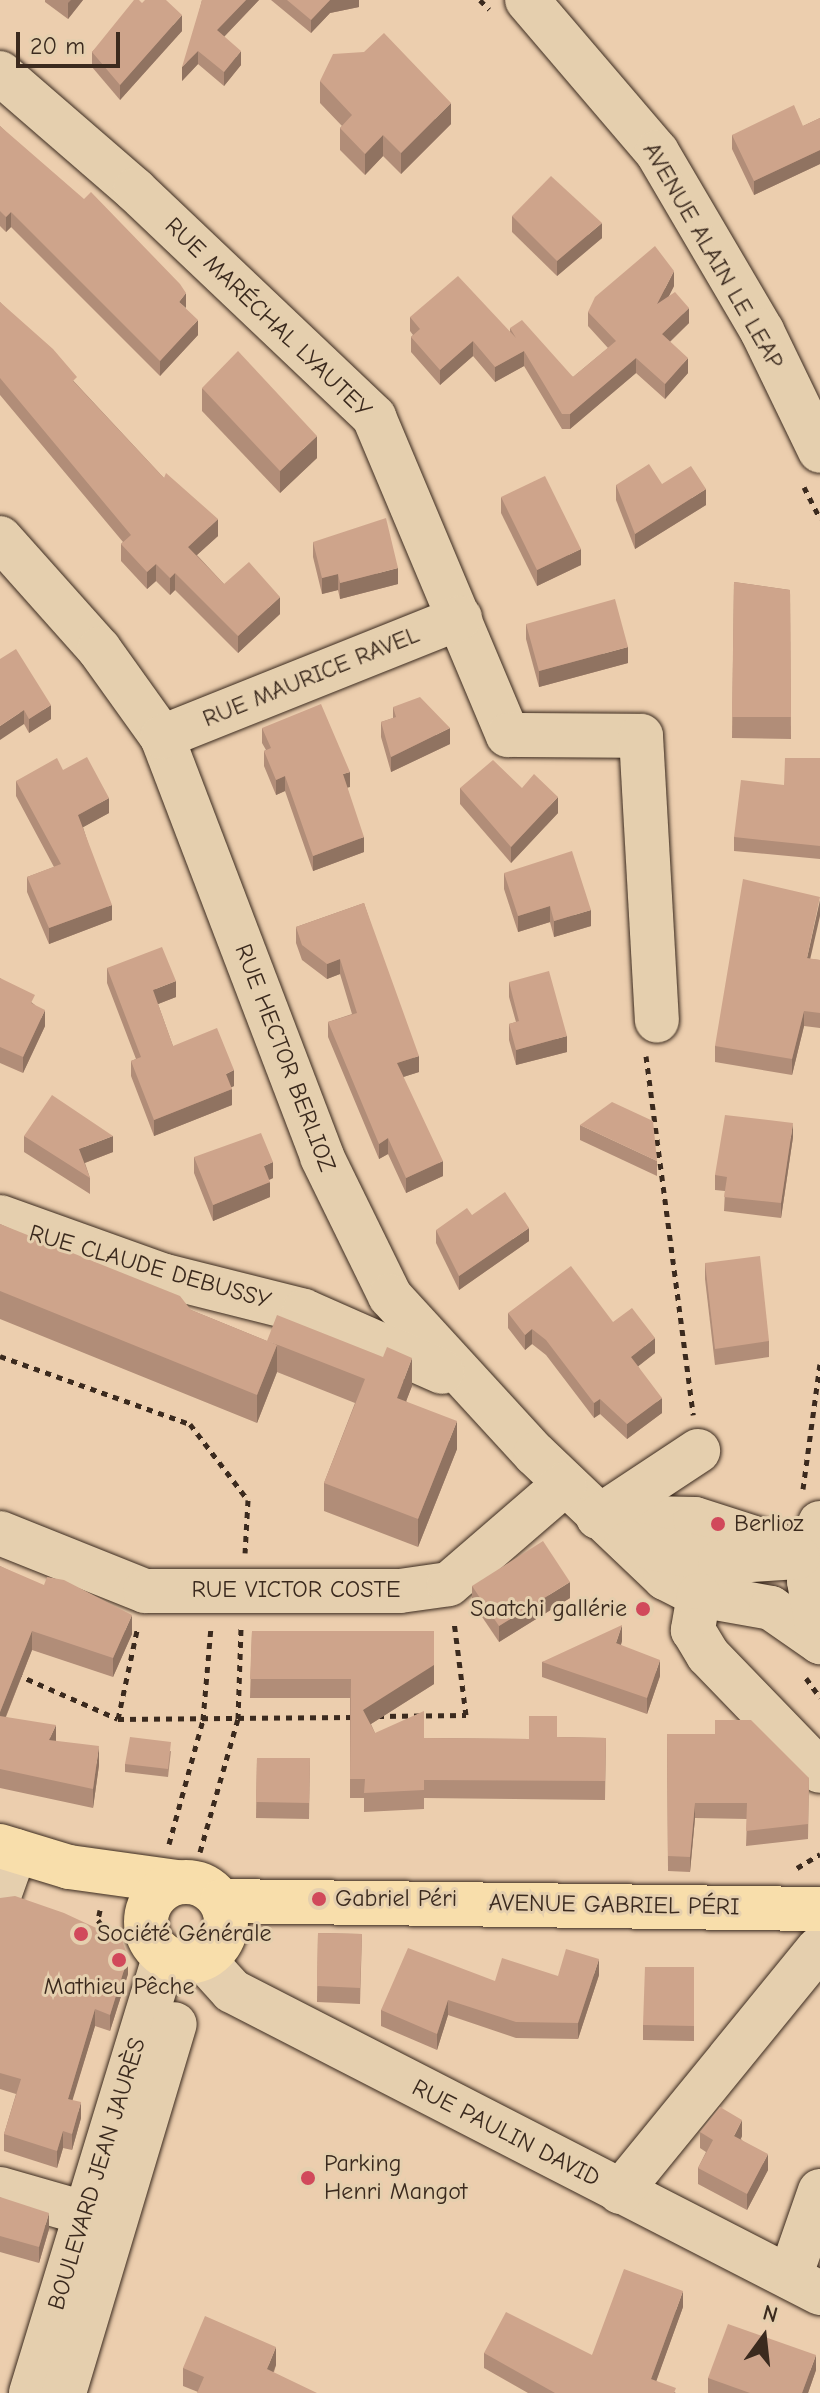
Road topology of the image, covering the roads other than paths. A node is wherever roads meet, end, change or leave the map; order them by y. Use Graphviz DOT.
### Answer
graph roads {
  1 [pos="527,0"];
  2 [pos="0,73"];
  3 [pos="820,451"];
  4 [pos="0,538"];
  5 [pos="460,618"];
  6 [pos="162,737"];
  7 [pos="657,1021"];
  8 [pos="0,1217"];
  9 [pos="390,1296"];
  10 [pos="304,1311"];
  11 [pos="469,1385"];
  12 [pos="698,1451"];
  13 [pos="565,1484"];
  14 [pos="611,1529"];
  15 [pos="814,1531"];
  16 [pos="0,1533"];
  17 [pos="699,1595"];
  18 [pos="820,1642"];
  19 [pos="820,1771"];
  20 [pos="7,1848"];
  21 [pos="172,1866"];
  22 [pos="69,1867"];
  23 [pos="808,1874"];
  24 [pos="0,1893"];
  25 [pos="222,1901"];
  26 [pos="766,1908"];
  27 [pos="819,1929"];
  28 [pos="178,1953"];
  29 [pos="0,2189"];
  30 [pos="820,2191"];
  31 [pos="620,2192"];
  32 [pos="84,2213"];
  33 [pos="805,2285"];
  34 [pos="31,2393"];
  35 [pos="64,2393"];
  1 -- 3 [label="street, AVENUE ALAIN LE LEAP"];
  2 -- 5 [label="street, RUE MARÉCHAL LYAUTEY"];
  4 -- 6 [label="street, RUE HECTOR BERLIOZ"];
  5 -- 6 [label="street, RUE MAURICE RAVEL"];
  5 -- 7 [label="street, RUE MARÉCHAL LYAUTEY"];
  6 -- 9 [label="street, RUE HECTOR BERLIOZ"];
  8 -- 10 [label="street, RUE CLAUDE DEBUSSY"];
  9 -- 10 [label="street, RUE CLAUDE DEBUSSY"];
  9 -- 11 [label="street, RUE HECTOR BERLIOZ"];
  10 -- 11 [label="street, RUE CLAUDE DEBUSSY"];
  11 -- 13 [label="street, RUE HECTOR BERLIOZ"];
  12 -- 14 [label="street"];
  13 -- 14 [label="street, RUE HECTOR BERLIOZ"];
  13 -- 16 [label="street, RUE VICTOR COSTE"];
  14 -- 15 [label="street"];
  14 -- 17 [label="street, RUE HECTOR BERLIOZ"];
  15 -- 18 [label="street"];
  17 -- 18 [label="street, RUE HECTOR BERLIOZ"];
  17 -- 19 [label="street"];
  20 -- 22 [label="main road"];
  20 -- 24 [label="street"];
  21 -- 22 [label="main road"];
  21 -- 25 [label="main road"];
  21 -- 28 [label="main road"];
  22 -- 28 [label="main road"];
  23 -- 26 [label="main road, AVENUE GABRIEL PÉRI"];
  25 -- 26 [label="main road, AVENUE GABRIEL PÉRI"];
  25 -- 28 [label="main road"];
  26 -- 27 [label="main road, AVENUE GABRIEL PÉRI"];
  27 -- 31 [label="street"];
  28 -- 31 [label="street, RUE PAULIN DAVID"];
  28 -- 32 [label="street, BOULEVARD JEAN JAURÈS"];
  28 -- 35 [label="street, BOULEVARD JEAN JAURÈS"];
  29 -- 32 [label="street"];
  30 -- 33 [label="street"];
  31 -- 33 [label="street, RUE PAULIN DAVID"];
  32 -- 34 [label="street, BOULEVARD JEAN JAURÈS"];
}
